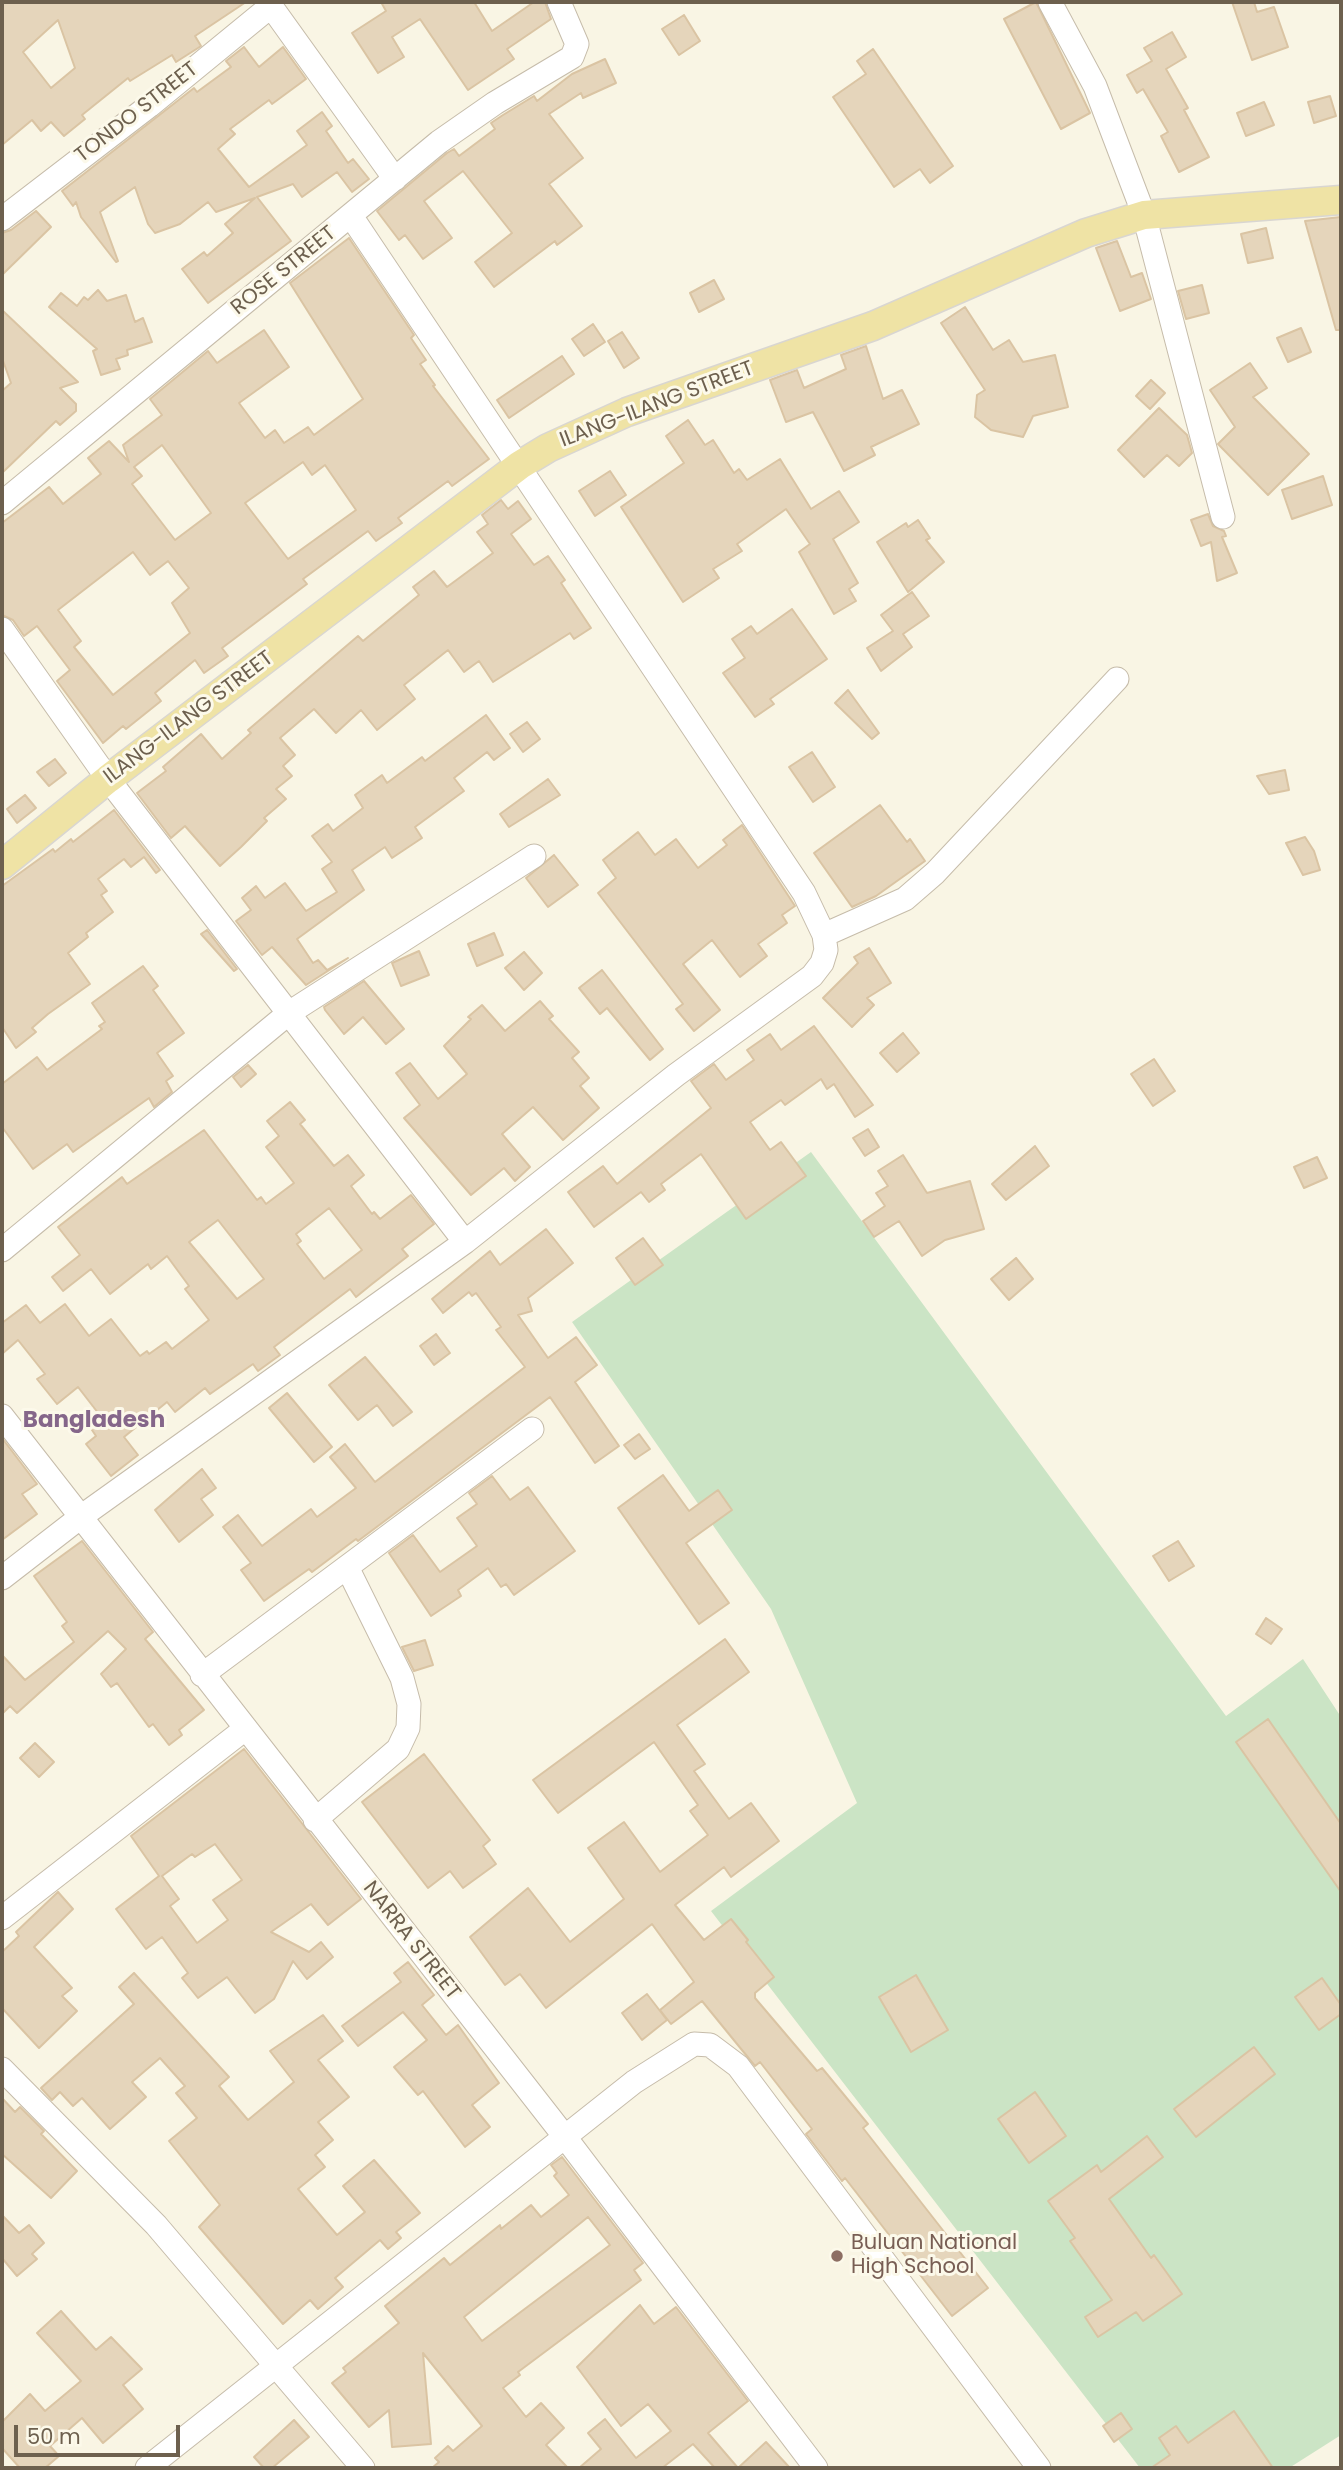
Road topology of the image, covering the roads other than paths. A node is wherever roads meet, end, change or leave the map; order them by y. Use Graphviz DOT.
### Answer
graph roads {
  1 [pos="559,2"];
  2 [pos="1050,2"];
  3 [pos="269,4"];
  4 [pos="396,180"];
  5 [pos="1341,200"];
  6 [pos="1144,215"];
  7 [pos="351,216"];
  8 [pos="2,219"];
  9 [pos="520,465"];
  10 [pos="2,503"];
  11 [pos="1223,517"];
  12 [pos="2,629"];
  13 [pos="1117,680"];
  14 [pos="108,779"];
  15 [pos="534,856"];
  16 [pos="2,865"];
  17 [pos="824,934"];
  18 [pos="289,1013"];
  19 [pos="466,1242"];
  20 [pos="2,1250"];
  21 [pos="2,1416"];
  22 [pos="532,1429"];
  23 [pos="82,1516"];
  24 [pos="347,1567"];
  25 [pos="2,1578"];
  26 [pos="202,1675"];
  27 [pos="244,1729"];
  28 [pos="315,1820"];
  29 [pos="2,1919"];
  30 [pos="2,2069"];
  31 [pos="565,2137"];
  32 [pos="277,2364"];
  33 [pos="147,2468"];
  34 [pos="363,2468"];
  35 [pos="816,2468"];
  36 [pos="1039,2468"];
  1 -- 4 [label="street, ROSE STREET"];
  2 -- 6 [label="street"];
  3 -- 4 [label="street"];
  3 -- 8 [label="street, TONDO STREET"];
  4 -- 7 [label="street, ROSE STREET"];
  5 -- 6 [label="main road, ILANG-ILANG STREET"];
  6 -- 9 [label="main road, ILANG-ILANG STREET"];
  6 -- 11 [label="street"];
  7 -- 9 [label="street"];
  7 -- 10 [label="street, ROSE STREET"];
  9 -- 14 [label="main road, ILANG-ILANG STREET"];
  9 -- 17 [label="street"];
  12 -- 14 [label="street"];
  13 -- 17 [label="street"];
  14 -- 16 [label="main road, ILANG-ILANG STREET"];
  14 -- 18 [label="street"];
  15 -- 18 [label="street"];
  17 -- 19 [label="street"];
  18 -- 19 [label="street"];
  18 -- 20 [label="street"];
  19 -- 23 [label="street"];
  21 -- 23 [label="street, NARRA STREET"];
  22 -- 24 [label="street"];
  23 -- 25 [label="street"];
  23 -- 26 [label="street, NARRA STREET"];
  24 -- 26 [label="street"];
  24 -- 28 [label="street"];
  26 -- 27 [label="street, NARRA STREET"];
  27 -- 28 [label="street, NARRA STREET"];
  27 -- 29 [label="street"];
  28 -- 31 [label="street, NARRA STREET"];
  30 -- 32 [label="street"];
  31 -- 32 [label="street"];
  31 -- 35 [label="street, NARRA STREET"];
  31 -- 36 [label="street"];
  32 -- 33 [label="street"];
  32 -- 34 [label="street"];
}
